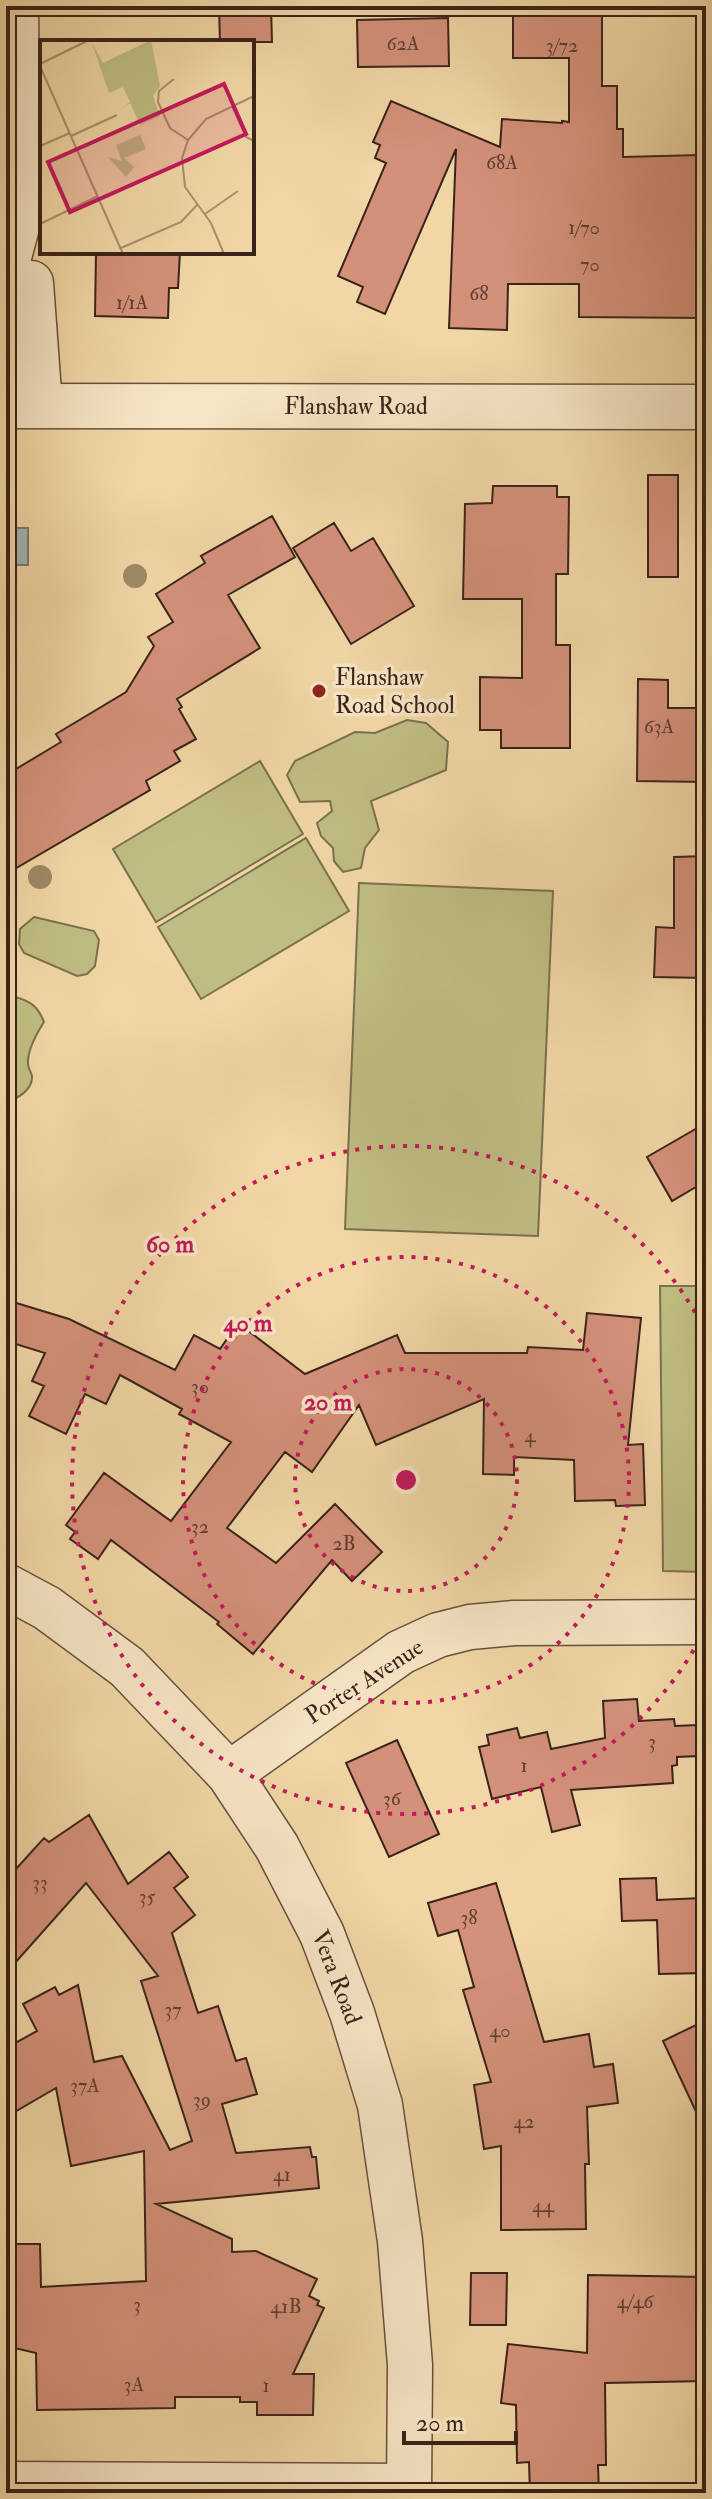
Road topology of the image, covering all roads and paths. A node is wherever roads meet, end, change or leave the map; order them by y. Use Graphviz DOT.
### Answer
graph roads {
  1 [pos="16,6"];
  2 [pos="18,223"];
  3 [pos="6,332"];
  4 [pos="23,406"];
  5 [pos="706,407"];
  6 [pos="6,1586"];
  7 [pos="706,1622"];
  8 [pos="229,1774"];
  9 [pos="6,2484"];
  10 [pos="409,2489"];
  1 -- 2 [label="street"];
  2 -- 3 [label="street"];
  2 -- 4 [label="street"];
  4 -- 5 [label="street, Flanshaw Road"];
  6 -- 8 [label="street, Vera Road"];
  7 -- 8 [label="street, Porter Avenue"];
  8 -- 10 [label="street, Vera Road"];
  9 -- 10 [label="street"];
}
